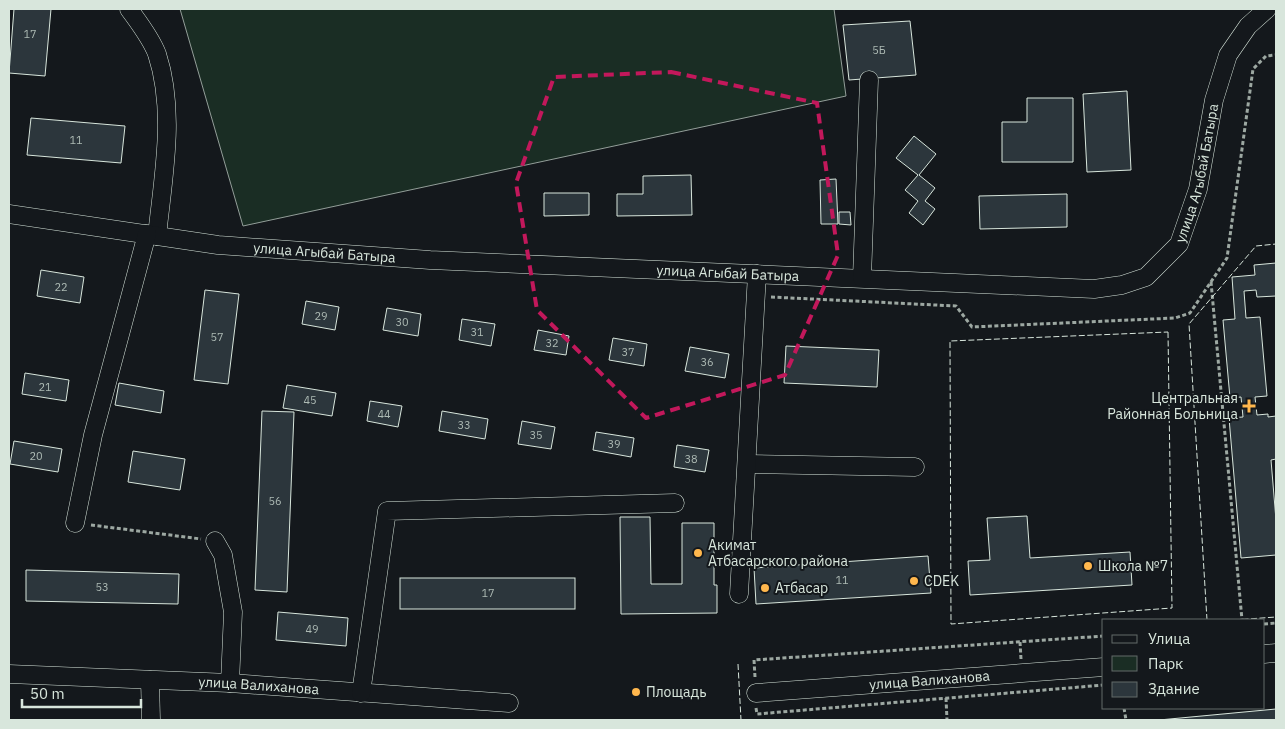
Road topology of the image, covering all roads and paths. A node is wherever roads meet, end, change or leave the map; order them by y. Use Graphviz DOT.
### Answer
graph roads {
  1 [pos="129,9"];
  2 [pos="1267,9"];
  3 [pos="1276,55"];
  4 [pos="869,80"];
  5 [pos="9,214"];
  6 [pos="152,235"];
  7 [pos="757,274"];
  8 [pos="862,278"];
  9 [pos="1211,282"];
  10 [pos="756,297"];
  11 [pos="747,464"];
  12 [pos="915,466"];
  13 [pos="676,503"];
  14 [pos="75,523"];
  15 [pos="215,541"];
  16 [pos="740,594"];
  17 [pos="1242,619"];
  18 [pos="1102,636"];
  19 [pos="1102,667"];
  20 [pos="9,674"];
  21 [pos="150,680"];
  22 [pos="230,683"];
  23 [pos="1102,686"];
  24 [pos="361,694"];
  25 [pos="756,694"];
  26 [pos="946,698"];
  27 [pos="510,703"];
  28 [pos="151,720"];
  29 [pos="947,720"];
  1 -- 6 [label="street"];
  2 -- 8 [label="street, улица Агыбай Батыра"];
  3 -- 9 [label="path"];
  4 -- 8 [label="street"];
  5 -- 6 [label="street, улица Агыбай Батыра"];
  6 -- 7 [label="street, улица Агыбай Батыра"];
  6 -- 14 [label="street"];
  7 -- 8 [label="street, улица Агыбай Батыра"];
  7 -- 10 [label="street"];
  9 -- 10 [label="path"];
  9 -- 17 [label="path"];
  10 -- 11 [label="street"];
  11 -- 12 [label="street"];
  11 -- 16 [label="street"];
  13 -- 24 [label="street"];
  14 -- 15 [label="path"];
  15 -- 22 [label="street"];
  18 -- 25 [label="path"];
  19 -- 25 [label="street, улица Валиханова"];
  20 -- 21 [label="street, улица Валиханова"];
  21 -- 22 [label="street, улица Валиханова"];
  21 -- 28 [label="street"];
  22 -- 24 [label="street, улица Валиханова"];
  23 -- 26 [label="path"];
  24 -- 27 [label="street, улица Валиханова"];
  25 -- 26 [label="path"];
  26 -- 29 [label="path"];
}
